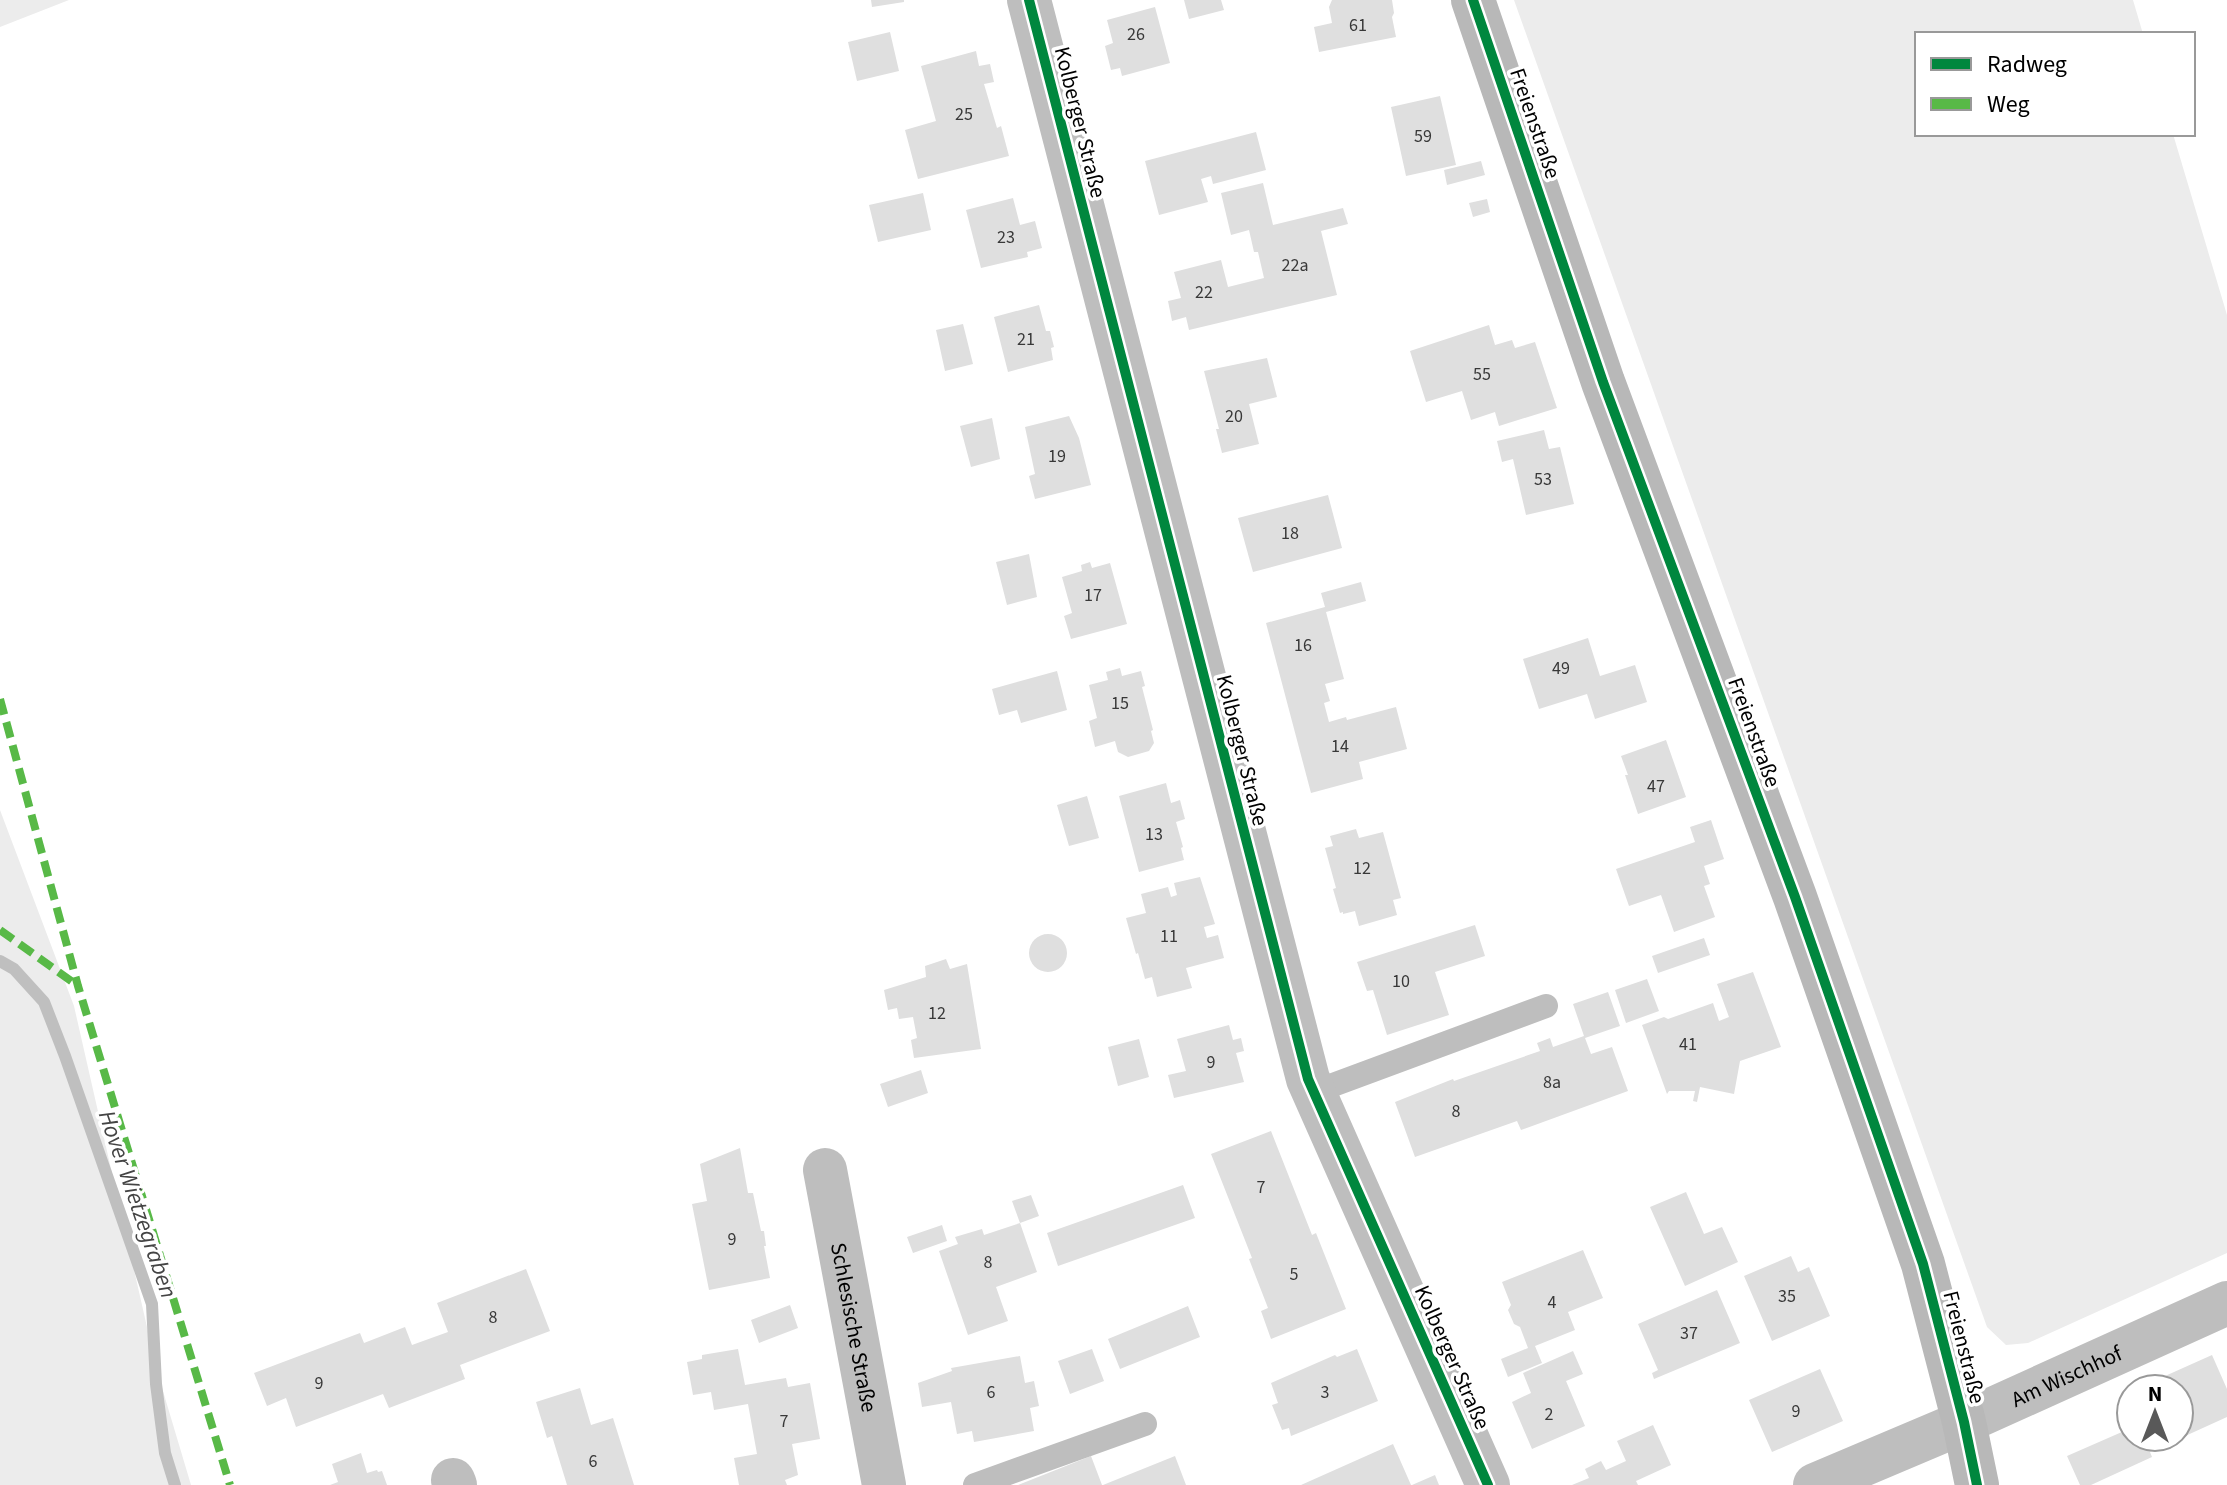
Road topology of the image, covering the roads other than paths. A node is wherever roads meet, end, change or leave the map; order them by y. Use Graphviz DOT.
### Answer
graph roads {
  1 [pos="1029,0"];
  2 [pos="1473,0"];
  3 [pos="1546,1006"];
  4 [pos="1314,1092"];
  5 [pos="825,1170"];
  6 [pos="2227,1303"];
  7 [pos="1964,1422"];
  8 [pos="1145,1424"];
  9 [pos="884,1485"];
  10 [pos="975,1485"];
  11 [pos="1488,1485"];
  12 [pos="1815,1485"];
  13 [pos="1977,1485"];
  1 -- 4 [label="street, Kolberger Straße"];
  2 -- 7 [label="street, Freienstraße"];
  3 -- 4 [label="lane"];
  4 -- 11 [label="street, Kolberger Straße"];
  5 -- 9 [label="street, Schlesische Straße"];
  6 -- 7 [label="street, Am Wischhof"];
  7 -- 12 [label="street, Am Wischhof"];
  7 -- 13 [label="street, Freienstraße"];
  8 -- 10 [label="lane"];
}
